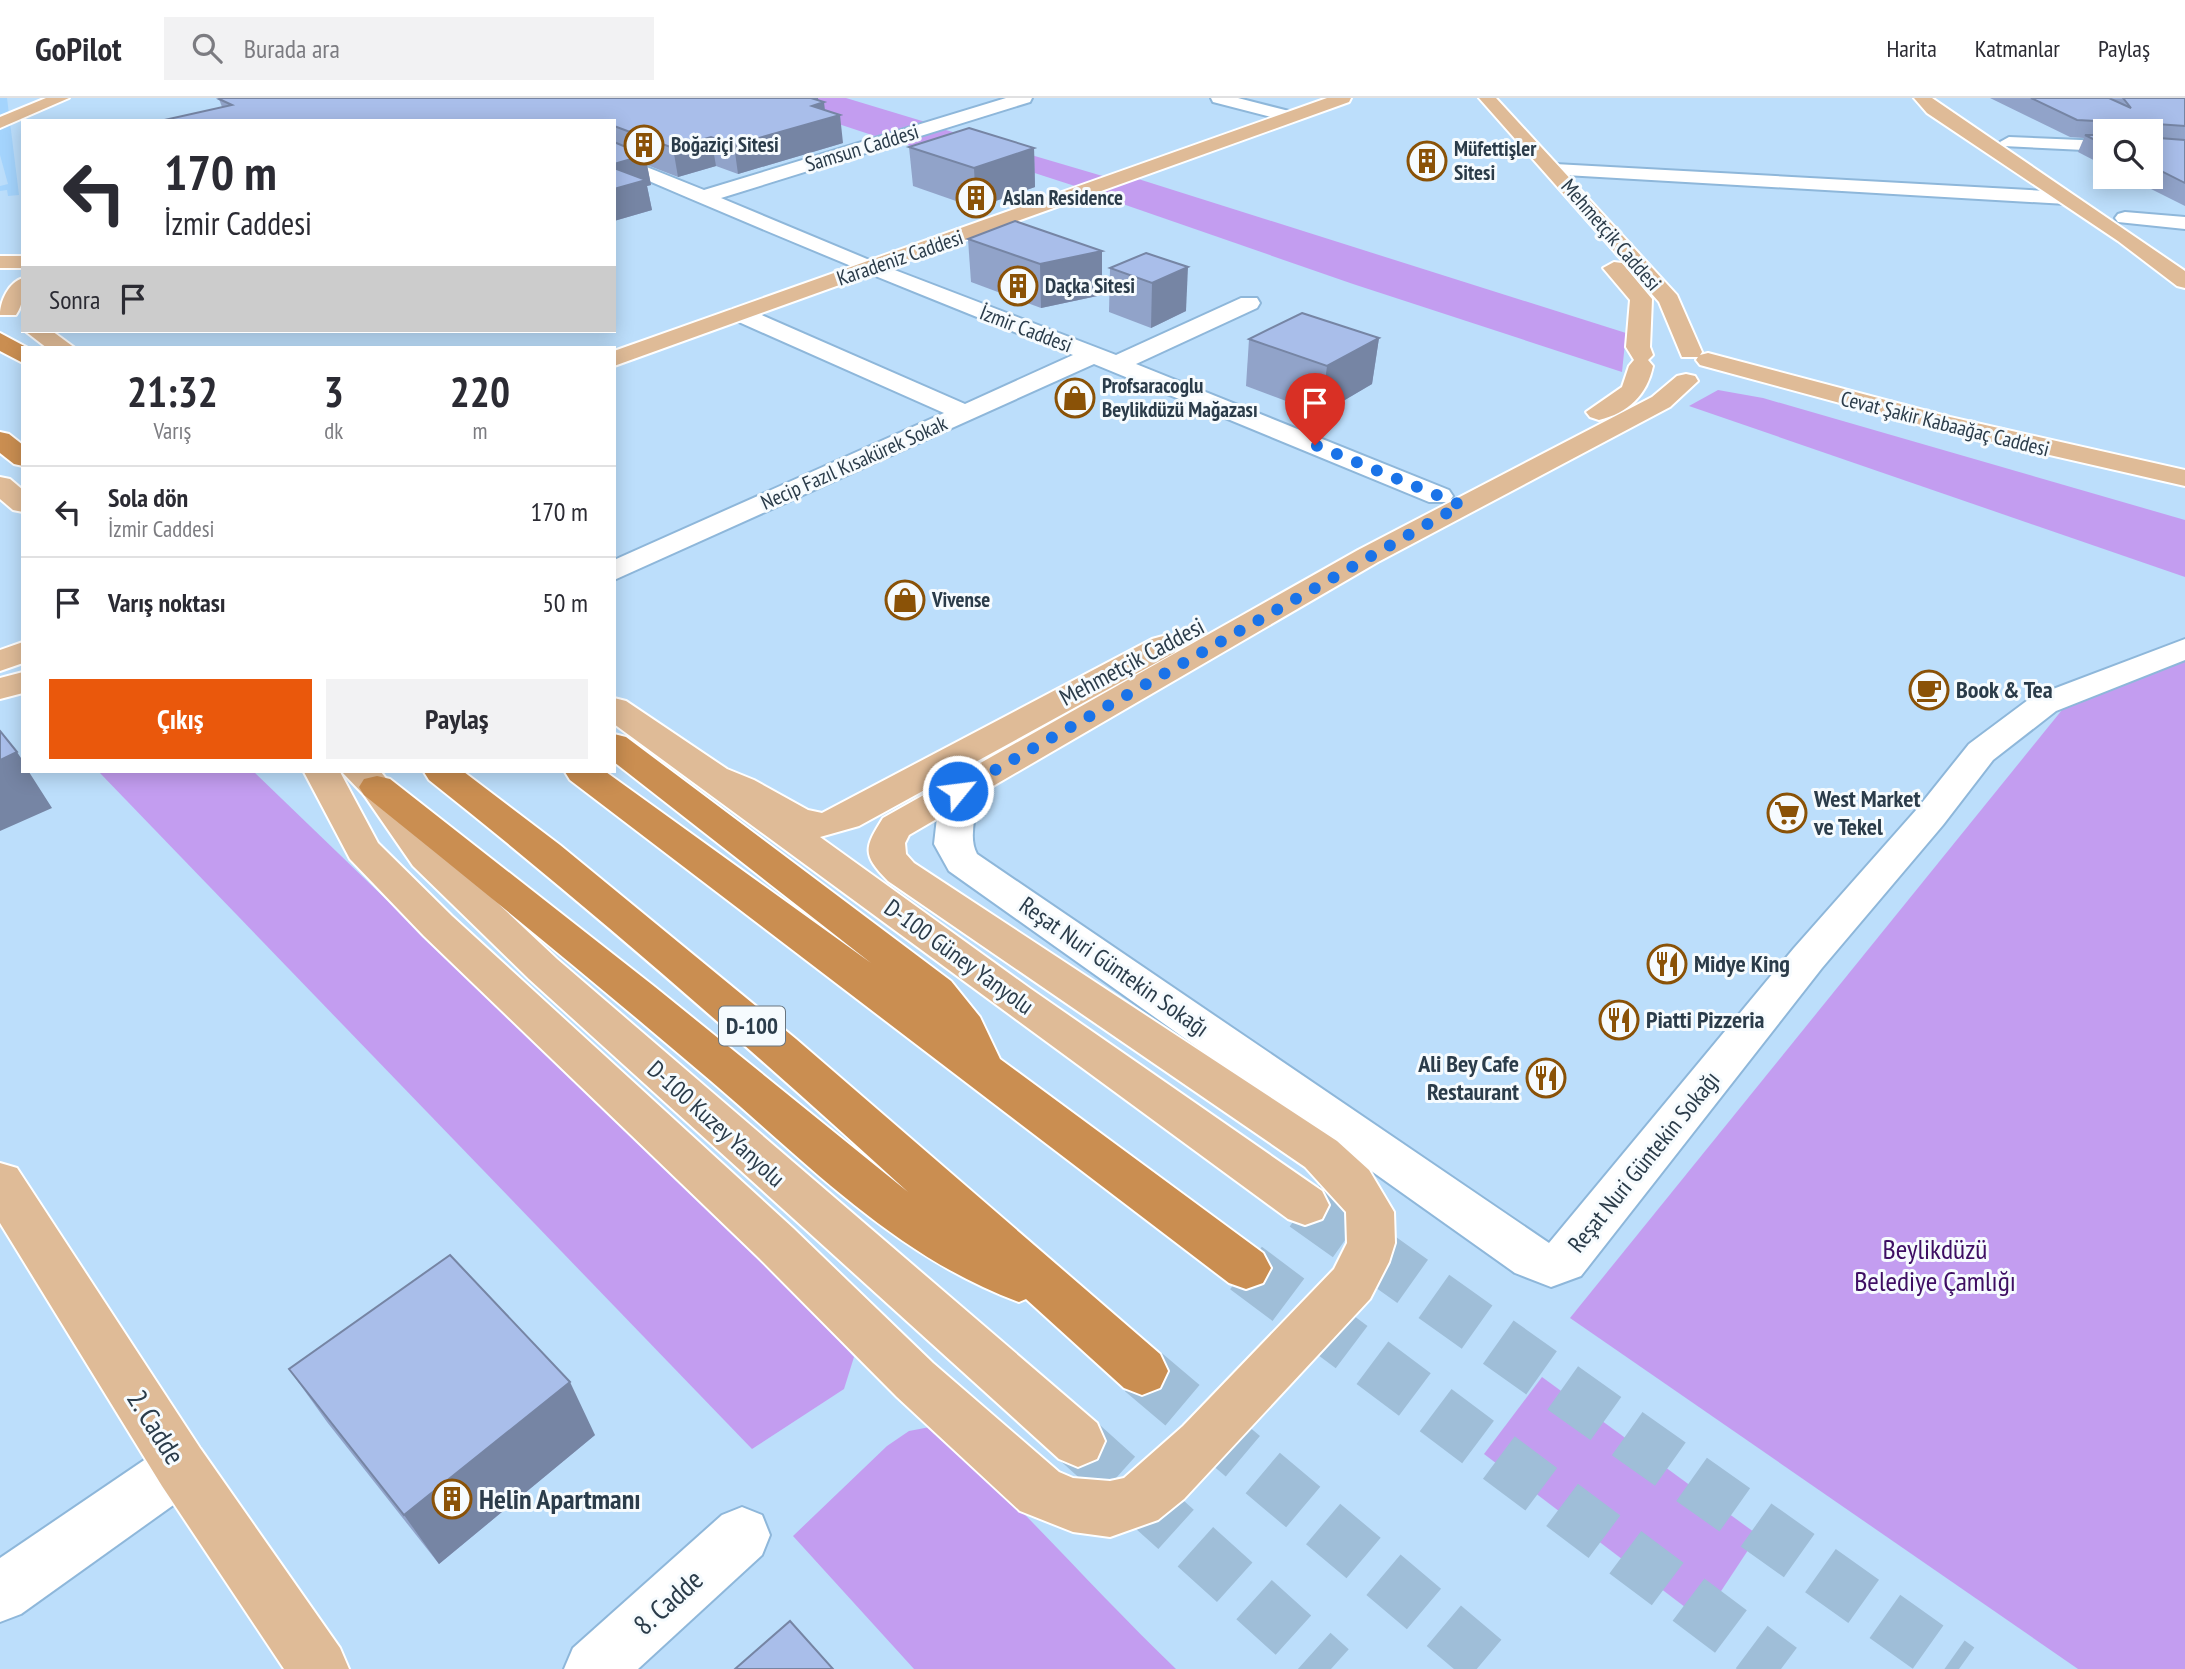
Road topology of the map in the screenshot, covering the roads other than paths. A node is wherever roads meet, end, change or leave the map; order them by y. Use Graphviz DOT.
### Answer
graph roads {
  1 [pos="61,98"];
  2 [pos="1024,98"];
  3 [pos="1219,98"];
  4 [pos="1343,98"];
  5 [pos="1465,98"];
  6 [pos="1487,98"];
  7 [pos="1922,98"];
  8 [pos="1950,98"];
  9 [pos="1287,116"];
  10 [pos="0,123"];
  11 [pos="2009,142"];
  12 [pos="2093,146"];
  13 [pos="616,160"];
  14 [pos="1555,170"];
  15 [pos="700,198"];
  16 [pos="2066,198"];
  17 [pos="2125,218"];
  18 [pos="2185,223"];
  19 [pos="2185,261"];
  20 [pos="0,262"];
  21 [pos="21,262"];
  22 [pos="871,269"];
  23 [pos="2185,281"];
  24 [pos="21,289"];
  25 [pos="1249,303"];
  26 [pos="10,312"];
  27 [pos="740,314"];
  28 [pos="40,333"];
  29 [pos="0,340"];
  30 [pos="60,346"];
  31 [pos="21,355"];
  32 [pos="616,358"];
  33 [pos="1105,359"];
  34 [pos="1641,360"];
  35 [pos="1698,368"];
  36 [pos="965,413"];
  37 [pos="0,440"];
  38 [pos="21,456"];
  39 [pos="2185,478"];
  40 [pos="0,485"];
  41 [pos="2185,492"];
  42 [pos="1450,501"];
  43 [pos="21,502"];
  44 [pos="616,569"];
  45 [pos="2185,649"];
  46 [pos="21,653"];
  47 [pos="0,661"];
  48 [pos="21,683"];
  49 [pos="0,689"];
  50 [pos="616,709"];
  51 [pos="616,747"];
  52 [pos="323,773"];
  53 [pos="443,773"];
  54 [pos="584,773"];
  55 [pos="714,777"];
  56 [pos="368,779"];
  57 [pos="944,800"];
  58 [pos="986,1073"];
  59 [pos="0,1182"];
  60 [pos="1305,1205"];
  61 [pos="1246,1268"];
  62 [pos="1050,1292"];
  63 [pos="1142,1371"];
  64 [pos="1078,1441"];
  65 [pos="181,1467"];
  66 [pos="741,1535"];
  67 [pos="0,1593"];
  68 [pos="319,1669"];
  69 [pos="594,1669"];
  1 -- 10 [label="main road"];
  2 -- 15 [label="street, Samsun Caddesi"];
  3 -- 9 [label="street"];
  4 -- 9 [label="main road, Karadeniz Caddesi"];
  5 -- 34 [label="main road, Mehmetçik Caddesi"];
  6 -- 14 [label="main road, Mehmetçik Caddesi"];
  7 -- 16 [label="main road"];
  8 -- 11 [label="main road"];
  9 -- 22 [label="main road, Karadeniz Caddesi"];
  11 -- 12 [label="street"];
  11 -- 17 [label="main road"];
  13 -- 15 [label="street, İzmir Caddesi"];
  14 -- 16 [label="street"];
  14 -- 35 [label="main road, Mehmetçik Caddesi"];
  15 -- 22 [label="street, İzmir Caddesi"];
  16 -- 23 [label="main road"];
  17 -- 18 [label="street"];
  17 -- 19 [label="main road"];
  20 -- 21 [label="main road"];
  22 -- 27 [label="main road, Karadeniz Caddesi"];
  22 -- 33 [label="street, İzmir Caddesi"];
  24 -- 26 [label="main road"];
  25 -- 33 [label="street, Necip Fazıl Kısakürek Sokak"];
  27 -- 32 [label="main road, Karadeniz Caddesi"];
  27 -- 36 [label="street"];
  28 -- 30 [label="main road"];
  29 -- 31 [label="highway"];
  33 -- 36 [label="street, Necip Fazıl Kısakürek Sokak"];
  33 -- 42 [label="street, İzmir Caddesi"];
  34 -- 35 [label="main road"];
  34 -- 42 [label="main road, Mehmetçik Caddesi"];
  35 -- 39 [label="main road, Cevat Şakir Kabaağaç Caddesi"];
  35 -- 41 [label="main road, Cevat Şakir Kabaağaç Caddesi"];
  35 -- 42 [label="main road, Mehmetçik Caddesi"];
  36 -- 44 [label="street, Necip Fazıl Kısakürek Sokak"];
  37 -- 38 [label="highway"];
  40 -- 43 [label="main road"];
  42 -- 55 [label="main road, Mehmetçik Caddesi"];
  42 -- 57 [label="main road, Mehmetçik Caddesi"];
  45 -- 57 [label="street, Reşat Nuri Güntekin Sokağı"];
  46 -- 47 [label="main road"];
  48 -- 49 [label="main road"];
  50 -- 55 [label="main road, D-100 Güney Yanyolu"];
  51 -- 58 [label="highway"];
  52 -- 57 [label="main road, Mehmetçik Caddesi"];
  53 -- 62 [label="highway, D-100"];
  54 -- 58 [label="highway"];
  55 -- 60 [label="main road, D-100 Güney Yanyolu"];
  56 -- 62 [label="highway"];
  56 -- 64 [label="main road, D-100 Kuzey Yanyolu"];
  58 -- 61 [label="highway"];
  59 -- 65 [label="main road, 2. Cadde"];
  62 -- 63 [label="highway, D-100"];
  65 -- 67 [label="street"];
  65 -- 68 [label="main road, 2. Cadde"];
  66 -- 69 [label="street, 8. Cadde"];
}
